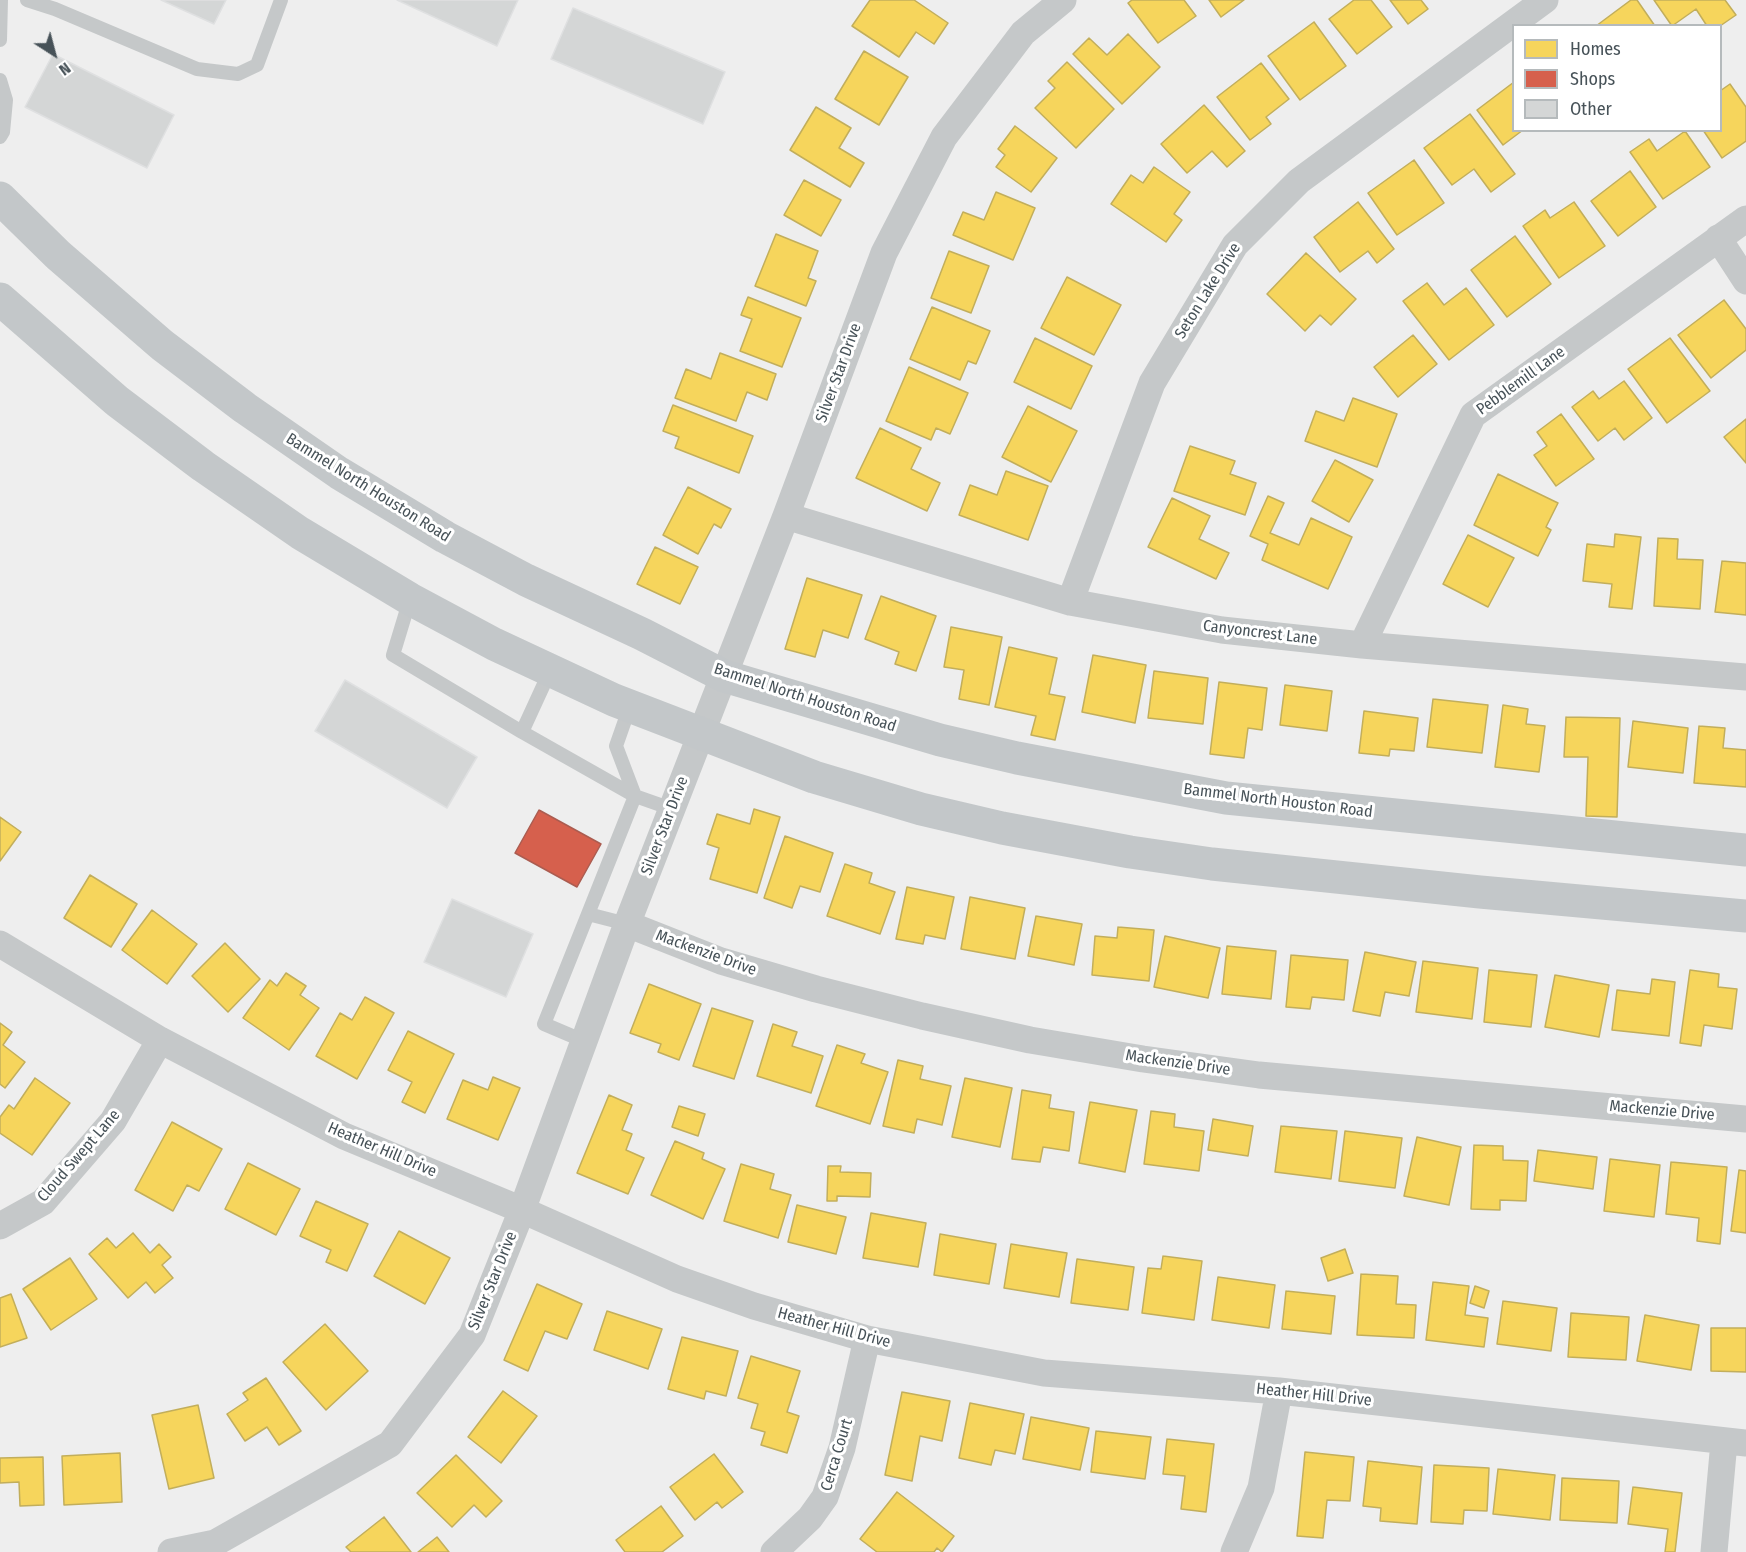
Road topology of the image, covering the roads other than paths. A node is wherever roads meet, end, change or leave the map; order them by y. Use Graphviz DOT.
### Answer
graph roads {
  1 [pos="1,0"];
  2 [pos="27,0"];
  3 [pos="281,0"];
  4 [pos="1063,0"];
  5 [pos="1545,0"];
  6 [pos="1512,24"];
  7 [pos="1513,24"];
  8 [pos="0,40"];
  9 [pos="0,80"];
  10 [pos="0,137"];
  11 [pos="0,198"];
  12 [pos="1746,219"];
  13 [pos="1718,238"];
  14 [pos="1746,281"];
  15 [pos="0,299"];
  16 [pos="786,516"];
  17 [pos="410,599"];
  18 [pos="1070,602"];
  19 [pos="1362,645"];
  20 [pos="550,670"];
  21 [pos="724,676"];
  22 [pos="1746,677"];
  23 [pos="630,706"];
  24 [pos="522,732"];
  25 [pos="701,734"];
  26 [pos="635,796"];
  27 [pos="672,809"];
  28 [pos="1746,849"];
  29 [pos="588,914"];
  30 [pos="1746,916"];
  31 [pos="627,924"];
  32 [pos="0,944"];
  33 [pos="160,1040"];
  34 [pos="584,1041"];
  35 [pos="1746,1119"];
  36 [pos="522,1210"];
  37 [pos="0,1226"];
  38 [pos="867,1339"];
  39 [pos="1278,1391"];
  40 [pos="1735,1442"];
  41 [pos="216,1548"];
  42 [pos="171,1552"];
  43 [pos="774,1552"];
  44 [pos="1234,1552"];
  45 [pos="1714,1552"];
  1 -- 8 [label="lane"];
  2 -- 3 [label="lane"];
  4 -- 16 [label="street, Silver Star Drive"];
  5 -- 7 [label="street, Seton Lake Drive"];
  6 -- 18 [label="street, Seton Lake Drive"];
  9 -- 10 [label="lane"];
  11 -- 21 [label="main road, Bammel North Houston Road"];
  12 -- 13 [label="street, Pebblemill Lane"];
  13 -- 14 [label="street"];
  13 -- 19 [label="street, Pebblemill Lane"];
  15 -- 17 [label="main road"];
  16 -- 18 [label="street, Canyoncrest Lane"];
  16 -- 21 [label="street, Silver Star Drive"];
  17 -- 20 [label="main road"];
  17 -- 24 [label="lane"];
  18 -- 19 [label="street, Canyoncrest Lane"];
  19 -- 22 [label="street, Canyoncrest Lane"];
  20 -- 23 [label="main road"];
  20 -- 24 [label="lane"];
  21 -- 25 [label="street, Silver Star Drive"];
  21 -- 28 [label="main road, Bammel North Houston Road"];
  23 -- 25 [label="main road"];
  23 -- 26 [label="lane"];
  24 -- 26 [label="lane"];
  25 -- 27 [label="street, Silver Star Drive"];
  25 -- 30 [label="main road"];
  26 -- 27 [label="lane"];
  26 -- 29 [label="lane"];
  27 -- 31 [label="street, Silver Star Drive"];
  29 -- 31 [label="lane"];
  29 -- 34 [label="lane"];
  31 -- 34 [label="street, Silver Star Drive"];
  31 -- 35 [label="street, Mackenzie Drive"];
  32 -- 33 [label="street, Heather Hill Drive"];
  33 -- 36 [label="street, Heather Hill Drive"];
  33 -- 37 [label="street, Cloud Swept Lane"];
  34 -- 36 [label="street, Silver Star Drive"];
  36 -- 38 [label="street, Heather Hill Drive"];
  36 -- 41 [label="street, Silver Star Drive"];
  38 -- 39 [label="street, Heather Hill Drive"];
  38 -- 43 [label="street, Cerca Court"];
  39 -- 40 [label="street, Heather Hill Drive"];
  39 -- 44 [label="street"];
  40 -- 45 [label="street"];
  41 -- 42 [label="street, Silver Star Drive"];
}
